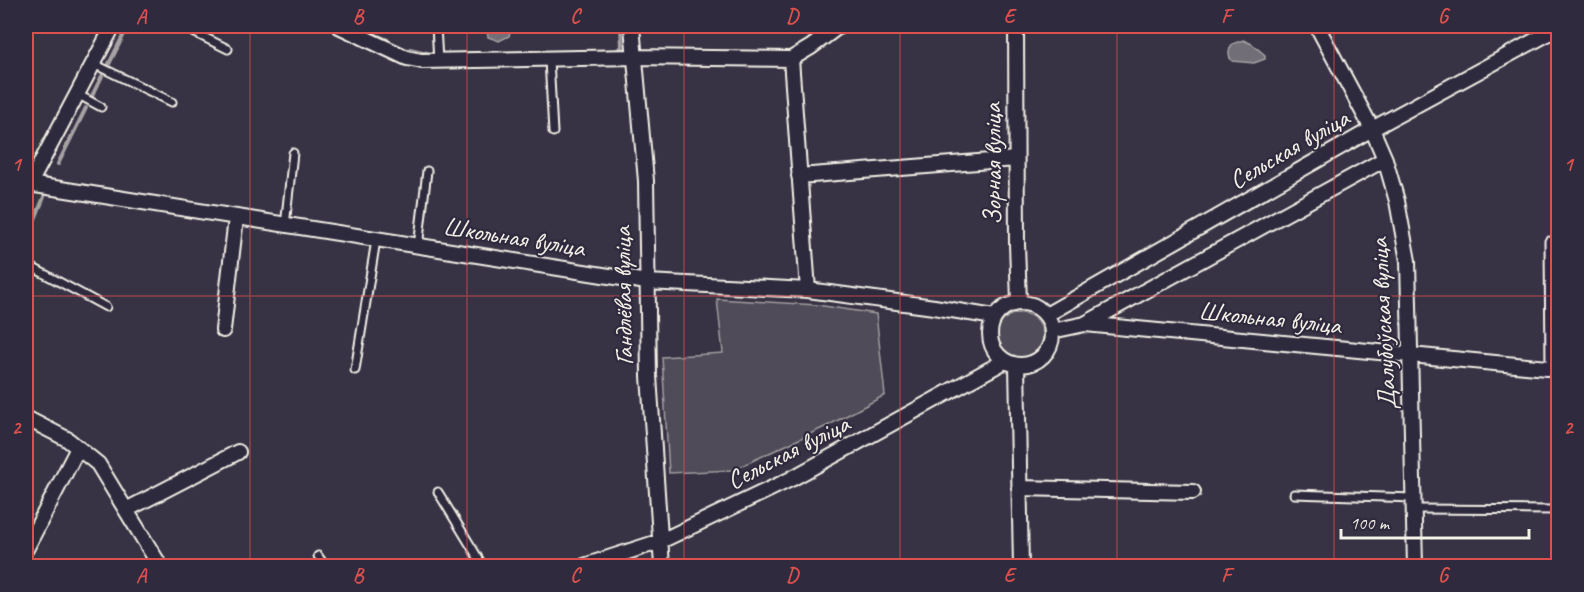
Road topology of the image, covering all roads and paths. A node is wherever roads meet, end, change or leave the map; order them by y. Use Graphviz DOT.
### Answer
graph roads {
  1 [pos="114,26"];
  2 [pos="181,26"];
  3 [pos="339,26"];
  4 [pos="436,26"];
  5 [pos="632,26"];
  6 [pos="839,26"];
  7 [pos="1016,26"];
  8 [pos="1317,26"];
  9 [pos="1558,28"];
  10 [pos="228,49"];
  11 [pos="634,57"];
  12 [pos="791,59"];
  13 [pos="549,60"];
  14 [pos="438,61"];
  15 [pos="94,64"];
  16 [pos="77,94"];
  17 [pos="172,102"];
  18 [pos="101,107"];
  19 [pos="1372,129"];
  20 [pos="553,132"];
  21 [pos="293,153"];
  22 [pos="1016,159"];
  23 [pos="1385,159"];
  24 [pos="427,171"];
  25 [pos="799,176"];
  26 [pos="27,188"];
  27 [pos="237,218"];
  28 [pos="285,226"];
  29 [pos="376,240"];
  30 [pos="1549,241"];
  31 [pos="418,247"];
  32 [pos="26,264"];
  33 [pos="647,282"];
  34 [pos="808,291"];
  35 [pos="1019,303"];
  36 [pos="106,307"];
  37 [pos="1046,315"];
  38 [pos="994,317"];
  39 [pos="1085,324"];
  40 [pos="223,330"];
  41 [pos="1052,331"];
  42 [pos="1410,356"];
  43 [pos="1011,363"];
  44 [pos="1554,369"];
  45 [pos="355,370"];
  46 [pos="26,418"];
  47 [pos="78,448"];
  48 [pos="238,452"];
  49 [pos="1019,488"];
  50 [pos="438,492"];
  51 [pos="1193,492"];
  52 [pos="1294,494"];
  53 [pos="1415,503"];
  54 [pos="126,510"];
  55 [pos="1558,510"];
  56 [pos="661,541"];
  57 [pos="26,549"];
  58 [pos="318,556"];
  59 [pos="160,567"];
  60 [pos="325,567"];
  61 [pos="483,567"];
  62 [pos="584,567"];
  63 [pos="662,567"];
  64 [pos="1021,567"];
  65 [pos="1415,567"];
  1 -- 15 [label="street"];
  2 -- 10 [label="lane"];
  3 -- 14 [label="street"];
  4 -- 14 [label="lane"];
  5 -- 11 [label="street, Гандлёвая вуліца"];
  6 -- 12 [label="street"];
  7 -- 22 [label="street, Зорная вуліца"];
  8 -- 19 [label="street, Далубоўская вуліца"];
  9 -- 19 [label="street, Сельская вуліца"];
  11 -- 12 [label="street"];
  11 -- 13 [label="street"];
  11 -- 33 [label="street, Гандлёвая вуліца"];
  12 -- 25 [label="street"];
  13 -- 14 [label="street"];
  13 -- 20 [label="lane"];
  15 -- 16 [label="street"];
  15 -- 17 [label="lane"];
  16 -- 18 [label="lane"];
  16 -- 26 [label="street"];
  19 -- 23 [label="street, Далубоўская вуліца"];
  19 -- 37 [label="street, Сельская вуліца"];
  21 -- 28 [label="lane"];
  22 -- 25 [label="street"];
  22 -- 35 [label="street, Зорная вуліца"];
  23 -- 39 [label="street, Сельская вуліца"];
  23 -- 42 [label="street, Далубоўская вуліца"];
  24 -- 31 [label="lane"];
  25 -- 34 [label="street"];
  26 -- 27 [label="street, Школьная вуліца"];
  27 -- 28 [label="street, Школьная вуліца"];
  27 -- 40 [label="street"];
  28 -- 29 [label="street, Школьная вуліца"];
  29 -- 31 [label="street, Школьная вуліца"];
  29 -- 45 [label="lane"];
  30 -- 44 [label="lane"];
  31 -- 33 [label="street, Школьная вуліца"];
  32 -- 36 [label="lane"];
  33 -- 34 [label="street, Школьная вуліца"];
  33 -- 56 [label="street, Гандлёвая вуліца"];
  34 -- 38 [label="street, Школьная вуліца"];
  35 -- 37 [label="street"];
  35 -- 38 [label="street"];
  37 -- 41 [label="street"];
  38 -- 43 [label="street"];
  39 -- 41 [label="street, Сельская вуліца"];
  39 -- 42 [label="street, Школьная вуліца"];
  41 -- 43 [label="street"];
  42 -- 44 [label="street, Школьная вуліца"];
  42 -- 53 [label="street, Далубоўская вуліца"];
  43 -- 49 [label="street"];
  43 -- 56 [label="street, Сельская вуліца"];
  46 -- 47 [label="street"];
  47 -- 54 [label="street"];
  47 -- 57 [label="street"];
  48 -- 54 [label="street"];
  49 -- 51 [label="street"];
  49 -- 64 [label="street"];
  50 -- 61 [label="lane"];
  52 -- 53 [label="lane"];
  53 -- 55 [label="lane"];
  53 -- 65 [label="street, Далубоўская вуліца"];
  54 -- 59 [label="street"];
  56 -- 62 [label="street, Сельская вуліца"];
  56 -- 63 [label="street, Гандлёвая вуліца"];
  58 -- 60 [label="lane"];
}
